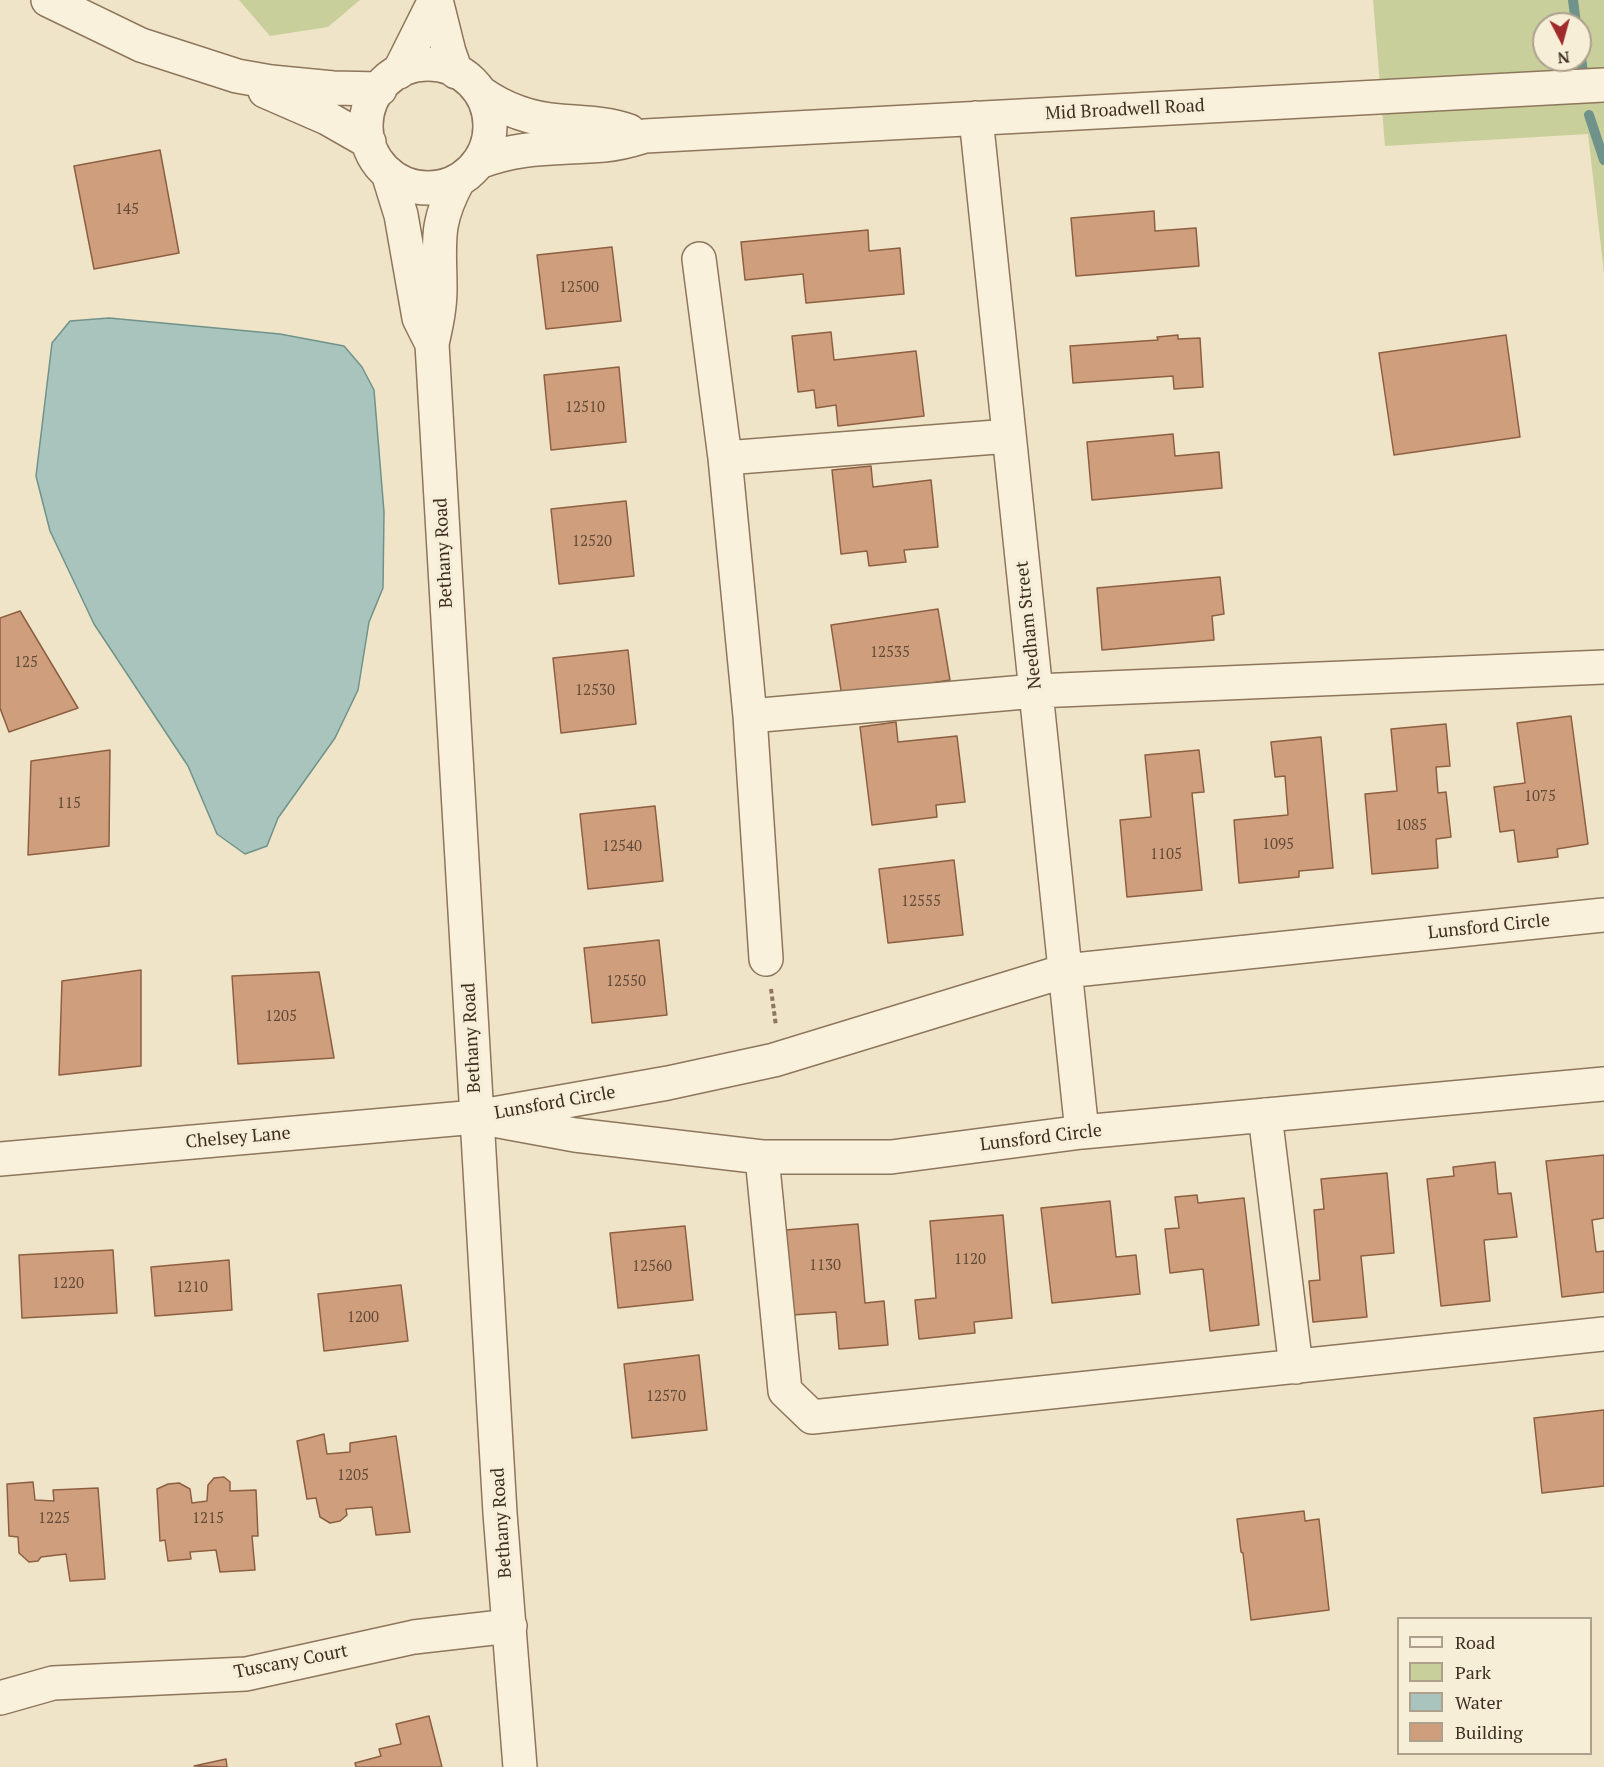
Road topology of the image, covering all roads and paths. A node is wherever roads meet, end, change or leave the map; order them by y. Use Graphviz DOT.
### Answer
graph roads {
  1 [pos="48,0"];
  2 [pos="436,0"];
  3 [pos="456,72"];
  4 [pos="237,76"];
  5 [pos="389,80"];
  6 [pos="1604,85"];
  7 [pos="481,93"];
  8 [pos="976,118"];
  9 [pos="645,136"];
  10 [pos="369,142"];
  11 [pos="469,171"];
  12 [pos="388,173"];
  13 [pos="699,259"];
  14 [pos="432,344"];
  15 [pos="1009,436"];
  16 [pos="725,458"];
  17 [pos="1604,667"];
  18 [pos="1036,691"];
  19 [pos="750,716"];
  20 [pos="1604,915"];
  21 [pos="766,959"];
  22 [pos="1065,971"];
  23 [pos="781,1058"];
  24 [pos="1604,1084"];
  25 [pos="1264,1115"];
  26 [pos="476,1117"];
  27 [pos="1082,1132"];
  28 [pos="762,1157"];
  29 [pos="0,1159"];
  30 [pos="1604,1334"];
  31 [pos="1296,1366"];
  32 [pos="510,1626"];
  33 [pos="0,1698"];
  34 [pos="520,1767"];
  1 -- 4 [label="street"];
  2 -- 3 [label="street"];
  2 -- 5 [label="street"];
  3 -- 5 [label="street"];
  3 -- 7 [label="street"];
  4 -- 5 [label="street"];
  4 -- 10 [label="street"];
  5 -- 10 [label="street"];
  6 -- 8 [label="street, Mid Broadwell Road"];
  7 -- 9 [label="street, Mid Broadwell Road"];
  7 -- 11 [label="street"];
  8 -- 9 [label="street, Mid Broadwell Road"];
  8 -- 15 [label="street, Needham Street"];
  9 -- 11 [label="street, Mid Broadwell Road"];
  10 -- 12 [label="street"];
  11 -- 12 [label="street"];
  11 -- 14 [label="street, Bethany Road"];
  12 -- 14 [label="street, Bethany Road"];
  13 -- 16 [label="street"];
  14 -- 26 [label="street, Bethany Road"];
  15 -- 16 [label="street"];
  15 -- 18 [label="street, Needham Street"];
  16 -- 19 [label="street"];
  17 -- 18 [label="street"];
  18 -- 19 [label="street"];
  18 -- 22 [label="street, Needham Street"];
  19 -- 21 [label="street"];
  20 -- 22 [label="street, Lunsford Circle"];
  21 -- 23 [label="path"];
  22 -- 23 [label="street, Lunsford Circle"];
  22 -- 27 [label="street, Needham Street"];
  23 -- 26 [label="street, Lunsford Circle"];
  24 -- 25 [label="street, Lunsford Circle"];
  25 -- 27 [label="street, Lunsford Circle"];
  25 -- 31 [label="street"];
  26 -- 28 [label="street, Lunsford Circle"];
  26 -- 29 [label="street, Chelsey Lane"];
  26 -- 32 [label="street, Bethany Road"];
  27 -- 28 [label="street, Lunsford Circle"];
  28 -- 31 [label="street"];
  30 -- 31 [label="street"];
  32 -- 33 [label="street, Tuscany Court"];
  32 -- 34 [label="street, Bethany Road"];
}
